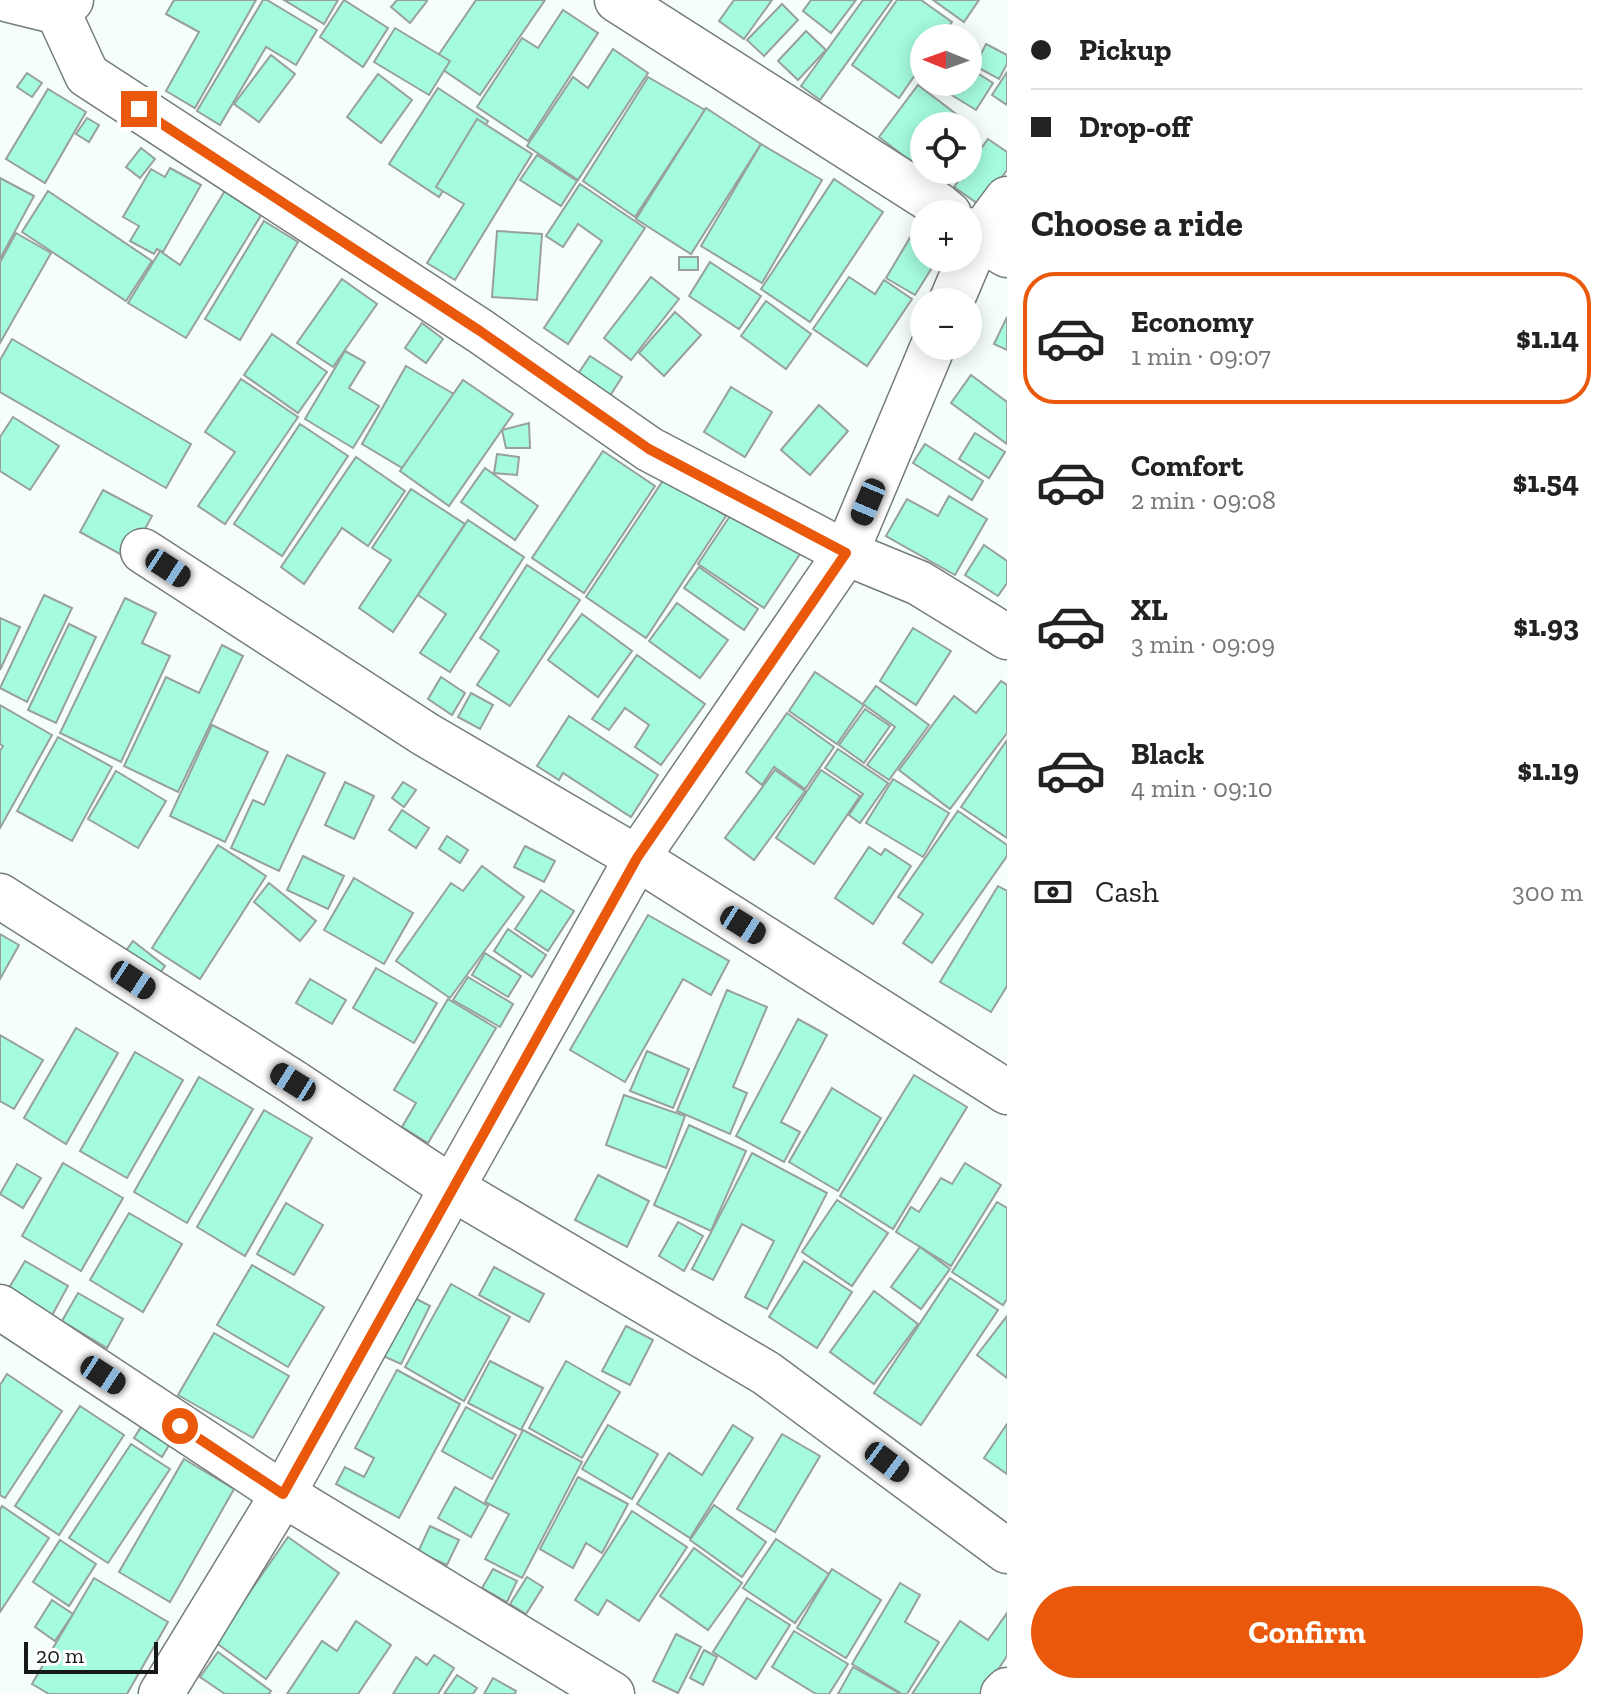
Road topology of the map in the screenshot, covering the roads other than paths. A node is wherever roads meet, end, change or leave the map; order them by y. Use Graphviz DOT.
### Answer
graph roads {
  1 [pos="9,0"];
  2 [pos="617,0"];
  3 [pos="64,6"];
  4 [pos="1007,199"];
  5 [pos="931,200"];
  6 [pos="982,227"];
  7 [pos="927,360"];
  8 [pos="143,551"];
  9 [pos="846,553"];
  10 [pos="1007,637"];
  11 [pos="637,858"];
  12 [pos="0,896"];
  13 [pos="1007,1092"];
  14 [pos="452,1188"];
  15 [pos="0,1307"];
  16 [pos="283,1494"];
  17 [pos="1007,1551"];
  18 [pos="161,1694"];
  19 [pos="612,1694"];
  1 -- 3 [label="street"];
  2 -- 5 [label="street"];
  3 -- 9 [label="street"];
  4 -- 6 [label="street"];
  7 -- 9 [label="street"];
  8 -- 11 [label="street"];
  9 -- 10 [label="street"];
  9 -- 11 [label="street"];
  11 -- 13 [label="street"];
  11 -- 14 [label="street"];
  12 -- 14 [label="street"];
  14 -- 16 [label="street"];
  14 -- 17 [label="street"];
  15 -- 16 [label="street"];
  16 -- 18 [label="street"];
  16 -- 19 [label="street"];
}
